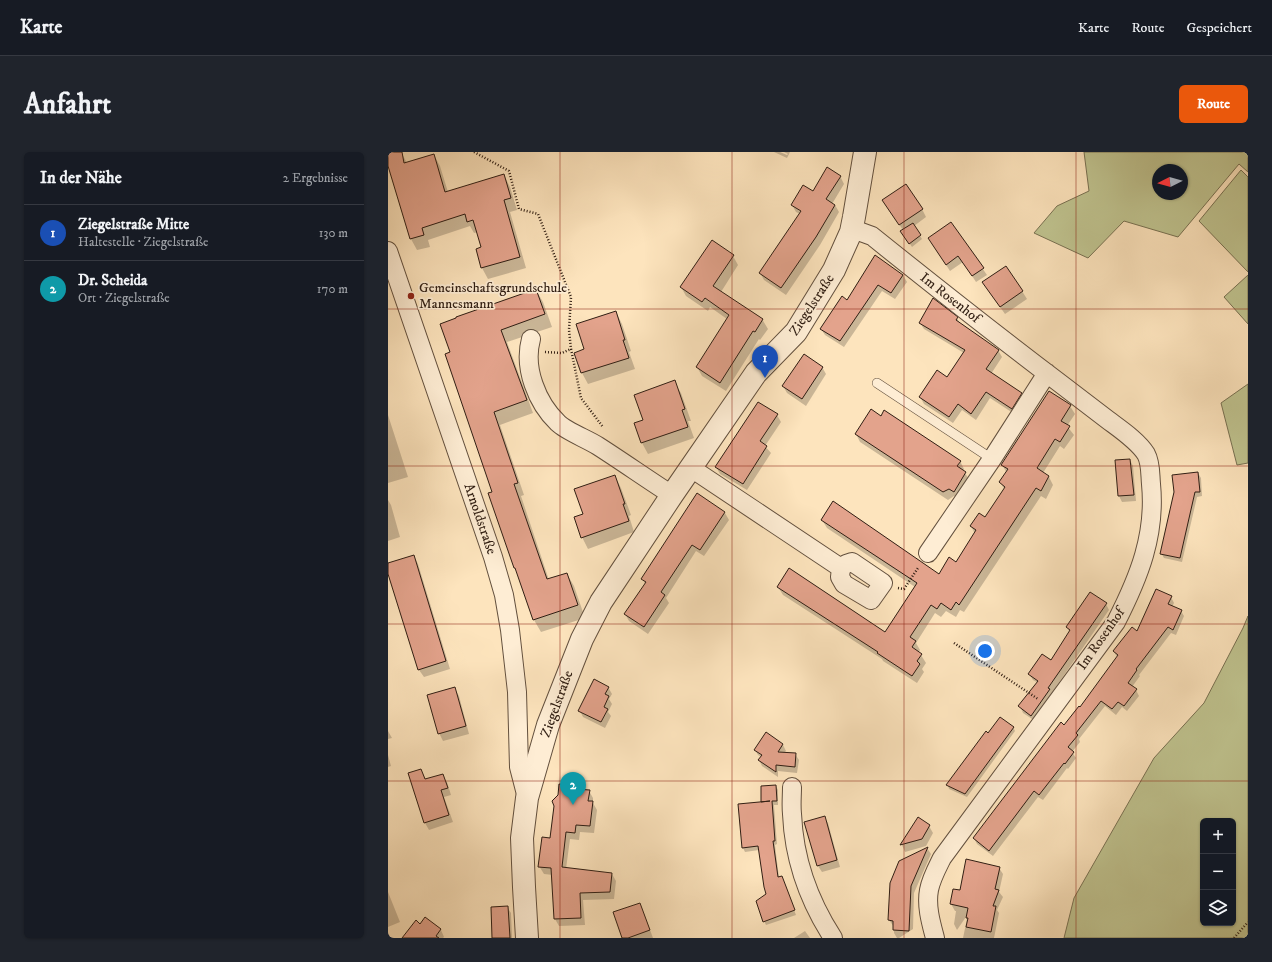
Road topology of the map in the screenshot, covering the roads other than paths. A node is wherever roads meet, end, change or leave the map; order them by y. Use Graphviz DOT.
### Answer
graph roads {
  1 [pos="865,152"];
  2 [pos="851,232"];
  3 [pos="388,251"];
  4 [pos="530,344"];
  5 [pos="1046,373"];
  6 [pos="877,383"];
  7 [pos="992,459"];
  8 [pos="691,468"];
  9 [pos="672,495"];
  10 [pos="925,558"];
  11 [pos="841,568"];
  12 [pos="792,787"];
  13 [pos="527,798"];
  14 [pos="527,938"];
  15 [pos="833,938"];
  16 [pos="935,938"];
  1 -- 2 [label="street, Ziegelstraße"];
  2 -- 5 [label="street, Im Rosenhof"];
  2 -- 8 [label="street, Ziegelstraße"];
  3 -- 13 [label="street, Arnoldstraße"];
  4 -- 9 [label="street"];
  5 -- 7 [label="street"];
  5 -- 16 [label="street, Im Rosenhof"];
  6 -- 7 [label="lane"];
  7 -- 10 [label="street"];
  8 -- 9 [label="street, Ziegelstraße"];
  8 -- 11 [label="street"];
  9 -- 13 [label="street, Ziegelstraße"];
  12 -- 15 [label="street"];
  13 -- 14 [label="street, Ziegelstraße"];
}
